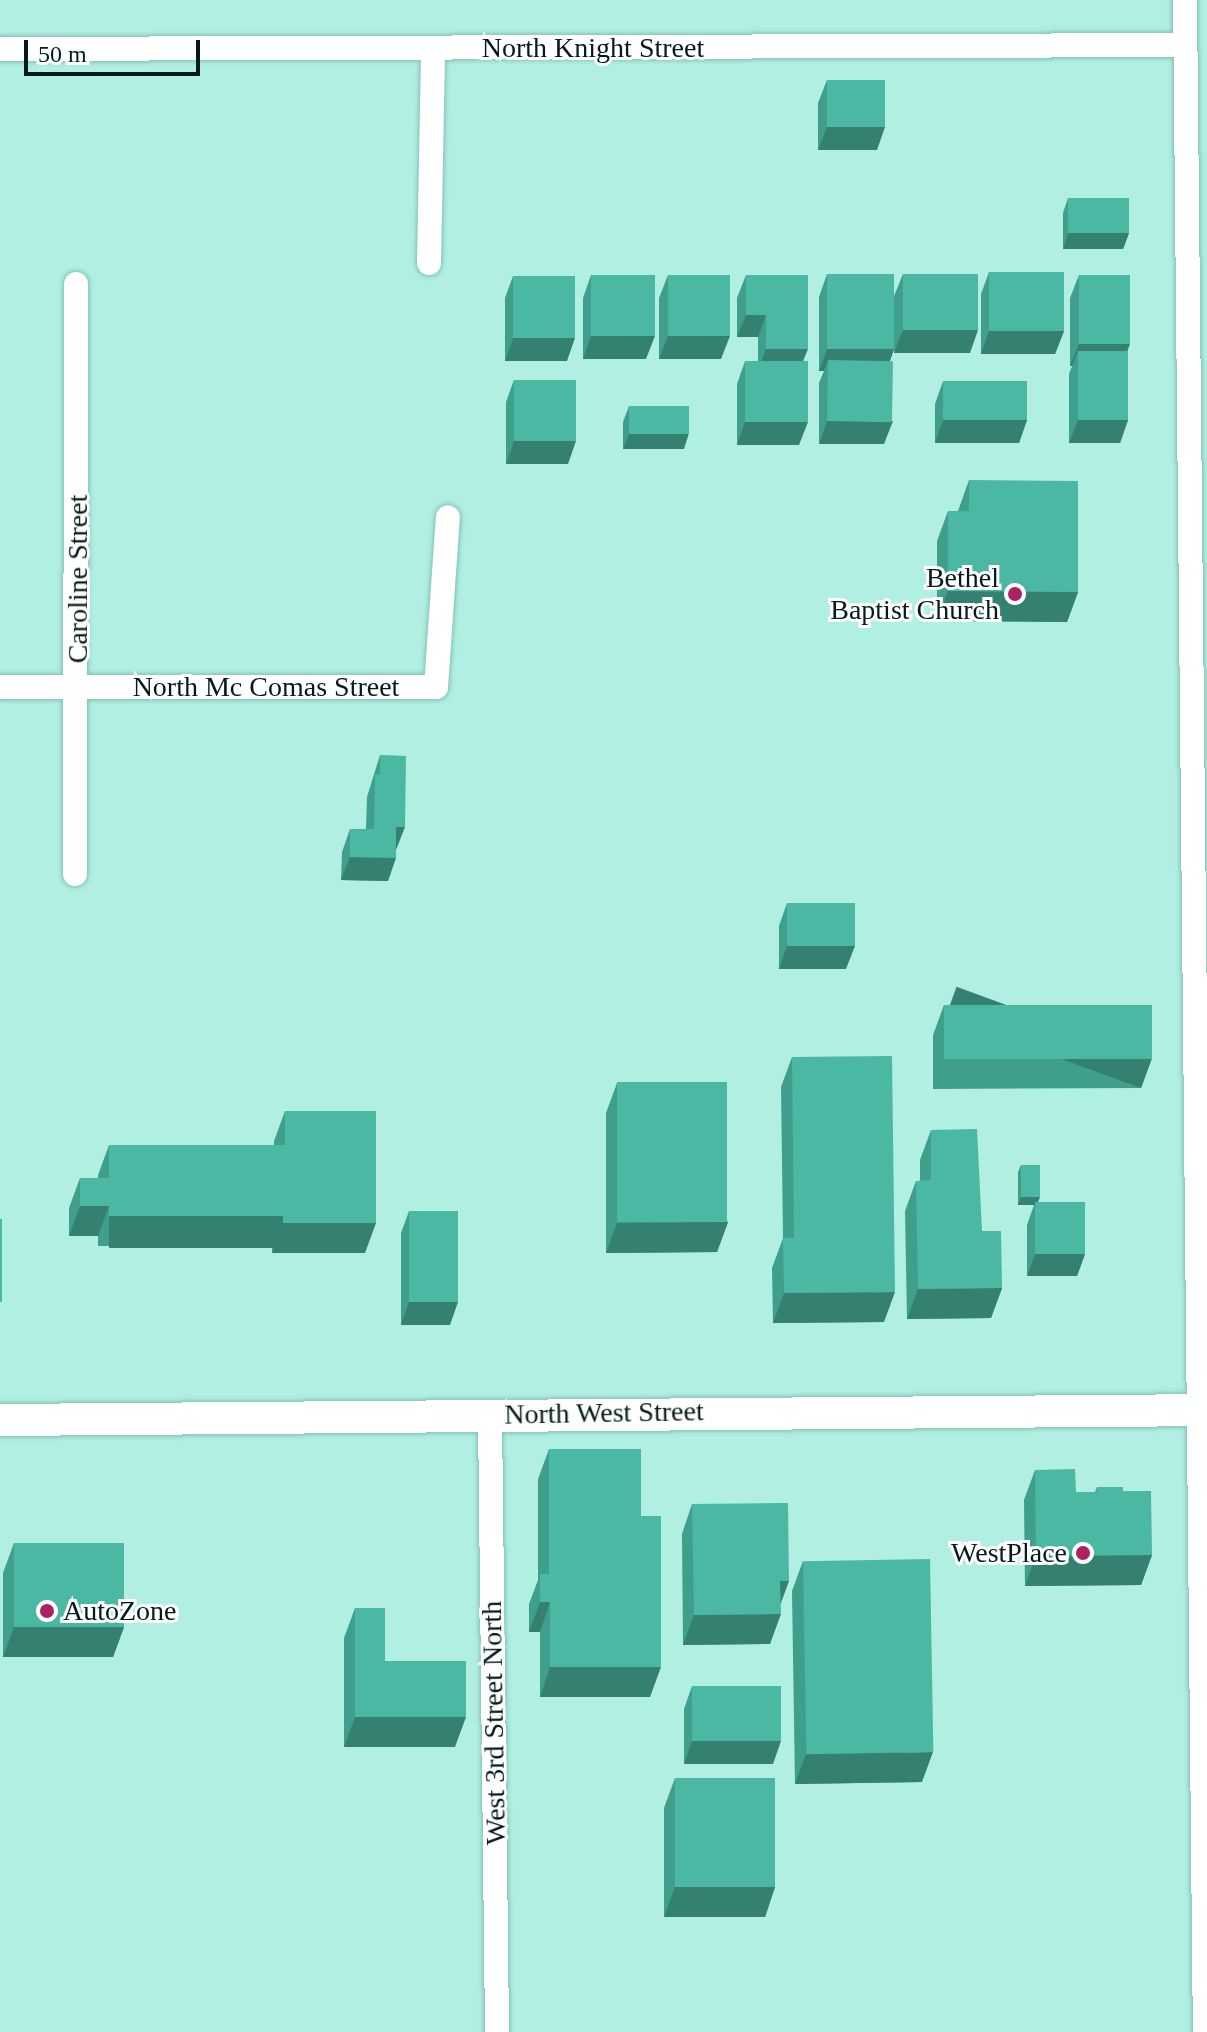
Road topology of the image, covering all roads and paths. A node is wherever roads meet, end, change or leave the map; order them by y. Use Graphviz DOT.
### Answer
graph roads {
  1 [pos="1185,0"];
  2 [pos="1185,45"];
  3 [pos="433,48"];
  4 [pos="0,49"];
  5 [pos="1197,165"];
  6 [pos="429,263"];
  7 [pos="76,284"];
  8 [pos="1198,468"];
  9 [pos="448,517"];
  10 [pos="79,686"];
  11 [pos="0,687"];
  12 [pos="75,874"];
  13 [pos="1199,879"];
  14 [pos="1202,1410"];
  15 [pos="490,1414"];
  16 [pos="0,1420"];
  17 [pos="497,2032"];
  18 [pos="1205,2032"];
  1 -- 2 [label="street"];
  2 -- 3 [label="street, North Knight Street"];
  2 -- 5 [label="street"];
  3 -- 4 [label="street, North Knight Street"];
  3 -- 6 [label="street"];
  5 -- 8 [label="street"];
  7 -- 10 [label="street, Caroline Street"];
  8 -- 13 [label="street"];
  9 -- 10 [label="street, North Mc Comas Street"];
  10 -- 11 [label="street, North Mc Comas Street"];
  10 -- 12 [label="street, Caroline Street"];
  13 -- 14 [label="street"];
  14 -- 15 [label="main road, North West Street"];
  14 -- 18 [label="street"];
  15 -- 16 [label="main road, North West Street"];
  15 -- 17 [label="street, West 3rd Street North"];
}
